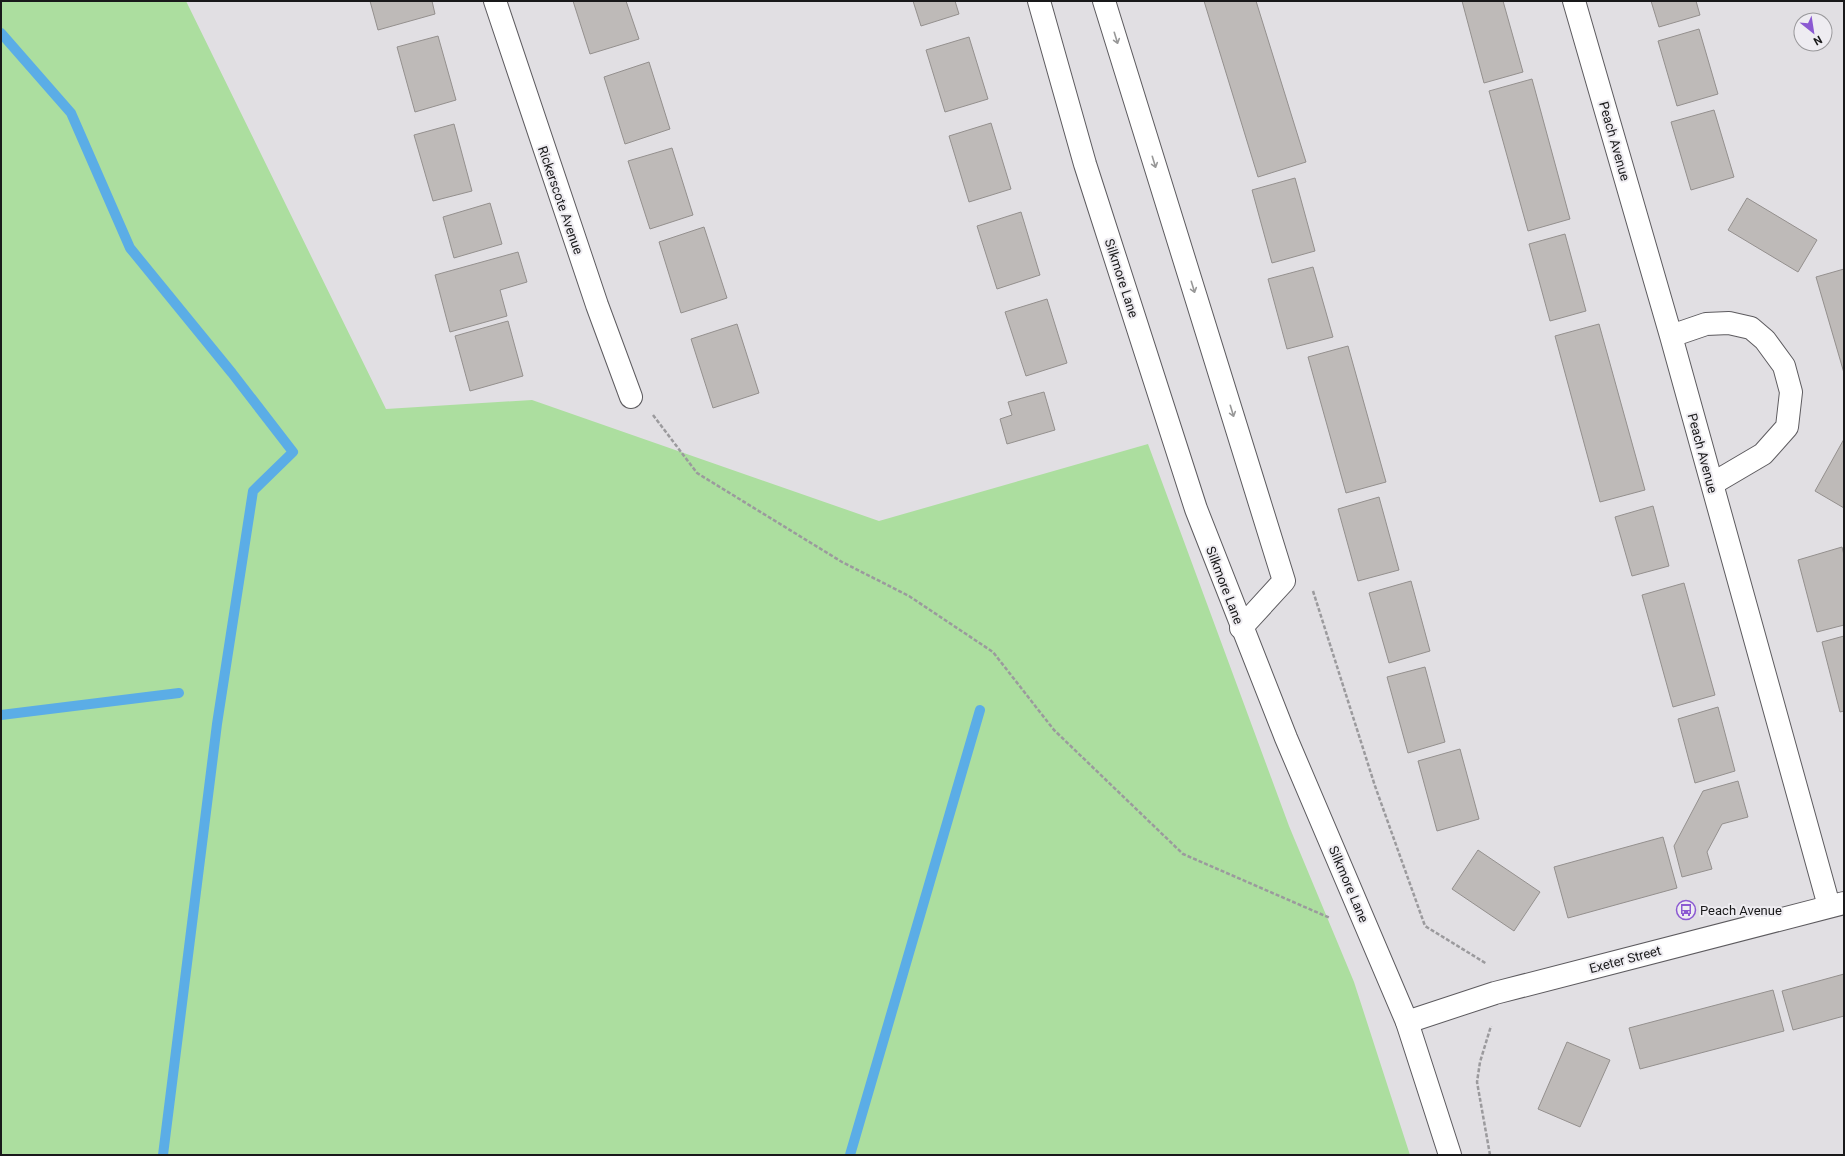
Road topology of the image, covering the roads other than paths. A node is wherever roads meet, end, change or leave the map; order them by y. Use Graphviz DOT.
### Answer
graph roads {
  1 [pos="495,1"];
  2 [pos="1039,1"];
  3 [pos="1104,1"];
  4 [pos="1574,1"];
  5 [pos="1671,336"];
  6 [pos="632,397"];
  7 [pos="1712,484"];
  8 [pos="1241,628"];
  9 [pos="1836,905"];
  10 [pos="1407,1022"];
  11 [pos="1450,1155"];
  1 -- 6 [label="street, Rickerscote Avenue"];
  2 -- 8 [label="street, Silkmore Lane"];
  3 -- 8 [label="street, one-way"];
  4 -- 5 [label="street, Peach Avenue"];
  5 -- 7 [label="street, Peach Avenue"];
  5 -- 7 [label="street"];
  7 -- 9 [label="street, Peach Avenue"];
  8 -- 10 [label="street, Silkmore Lane"];
  9 -- 10 [label="street, Exeter Street"];
  10 -- 11 [label="street, Silkmore Lane"];
}
